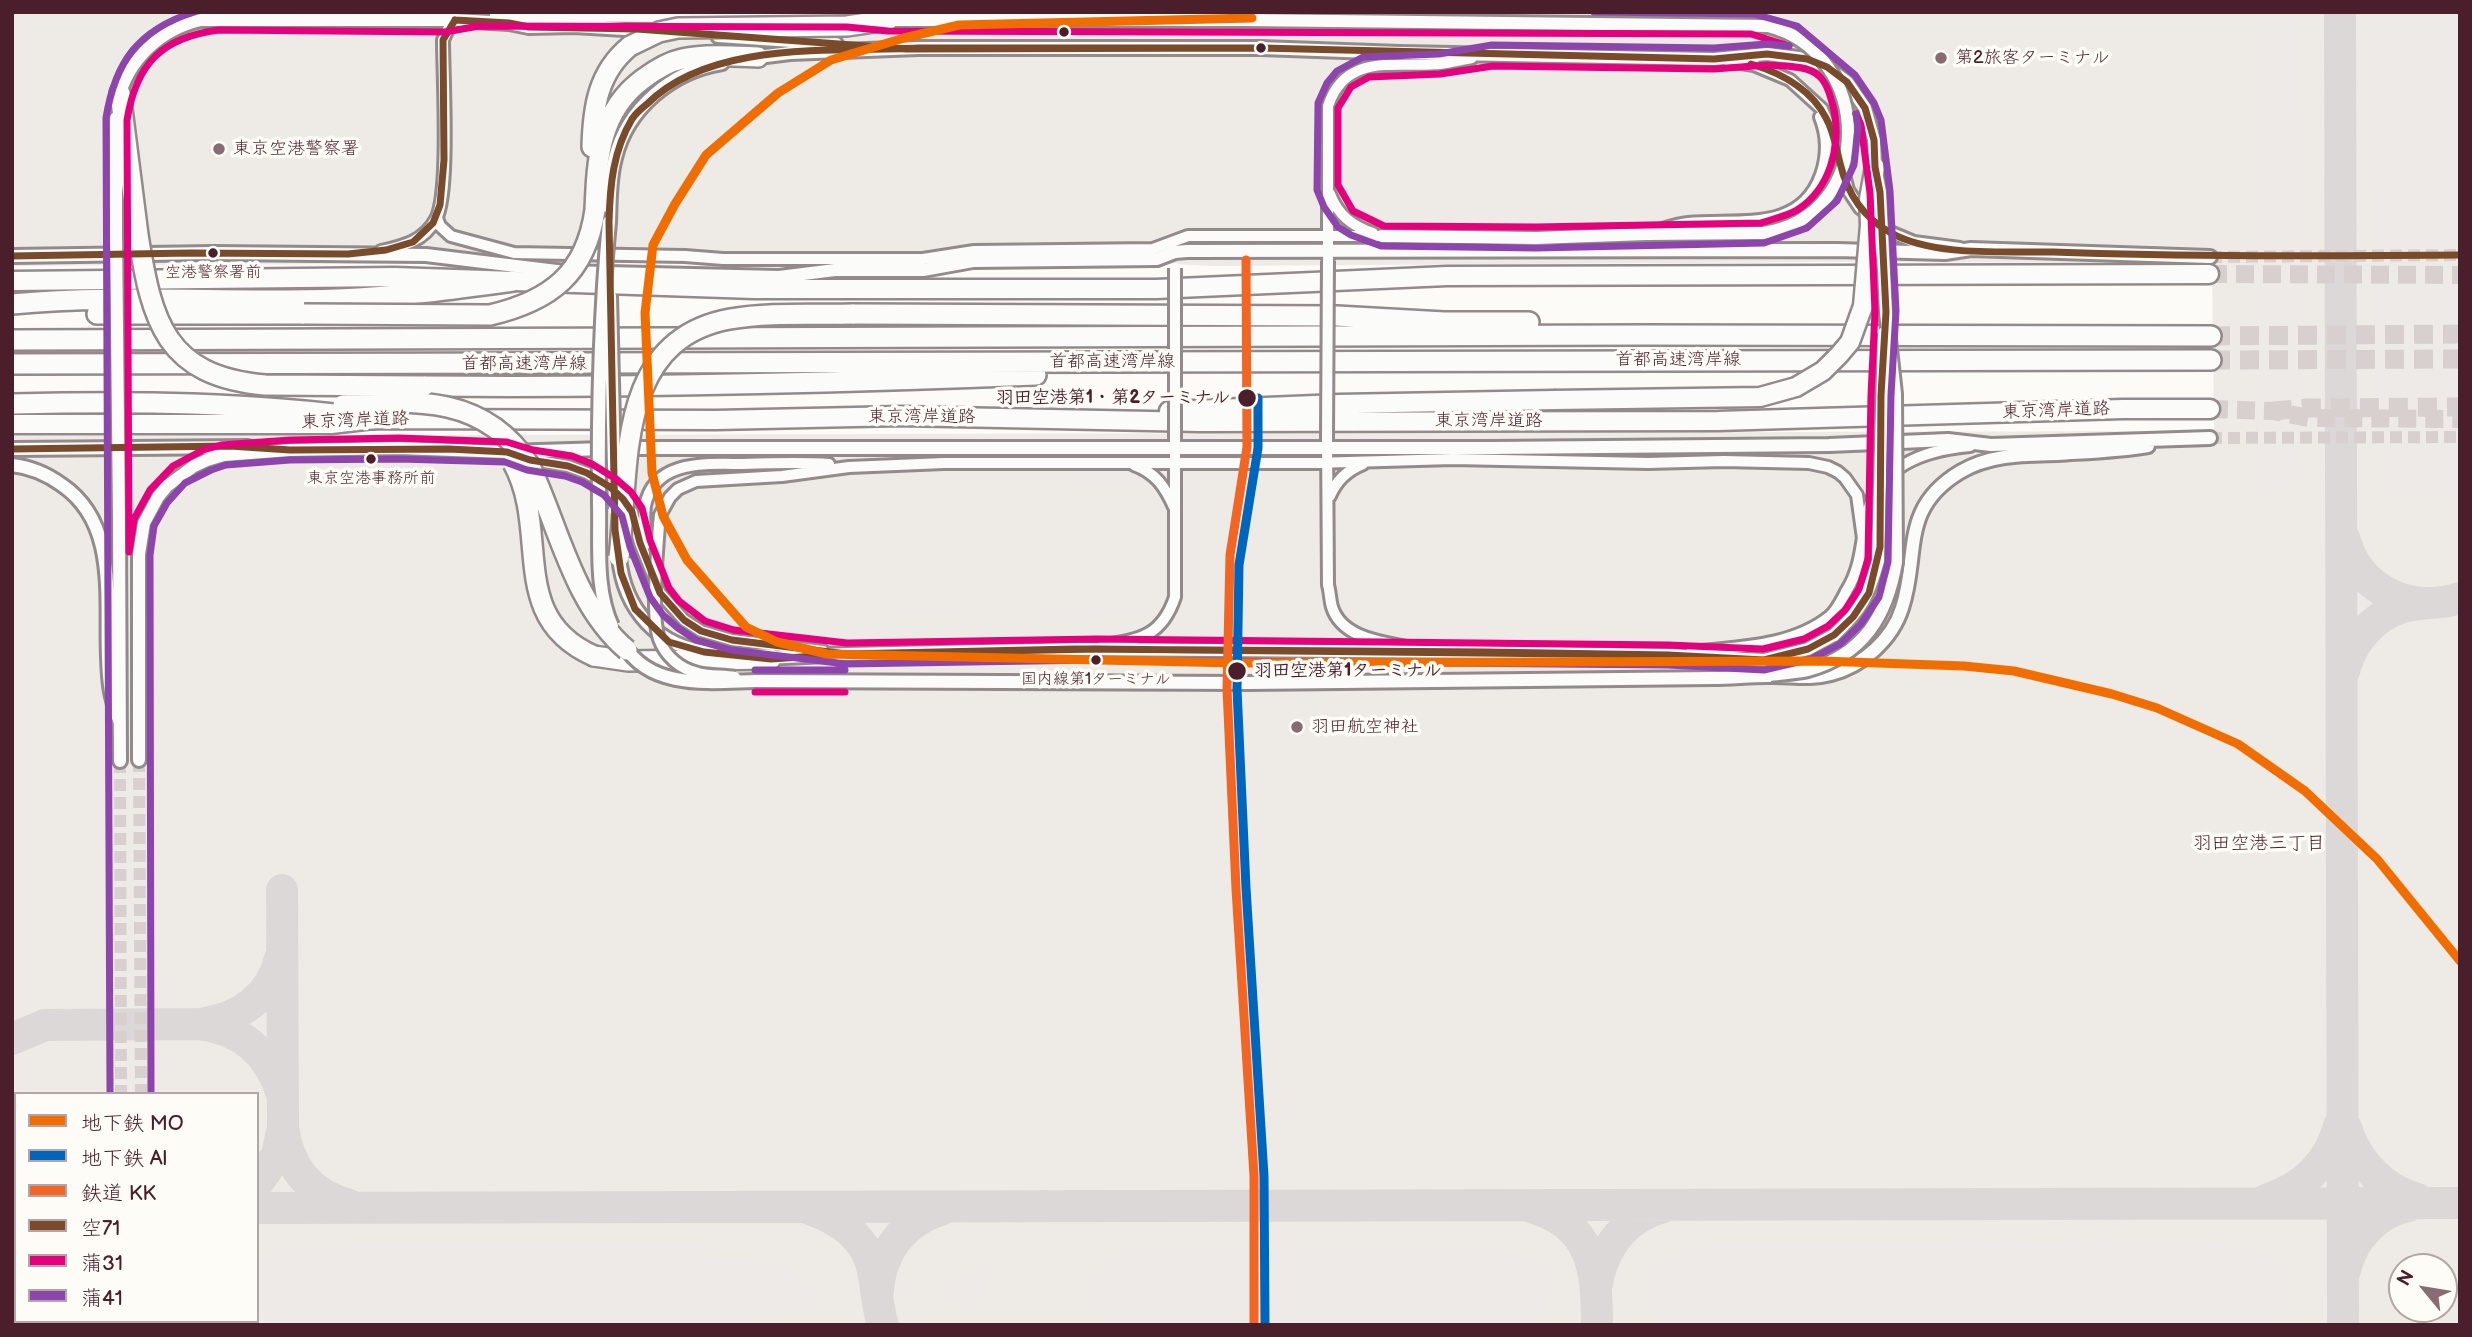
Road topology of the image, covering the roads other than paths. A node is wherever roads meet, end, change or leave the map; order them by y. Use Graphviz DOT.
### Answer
graph roads {
  1 [pos="455,20"];
  2 [pos="888,20"];
  3 [pos="906,48"];
  4 [pos="1492,55"];
  5 [pos="758,57"];
  6 [pos="1714,59"];
  7 [pos="120,93"];
  8 [pos="1811,99"];
  9 [pos="1875,167"];
  10 [pos="596,172"];
  11 [pos="1327,187"];
  12 [pos="602,216"];
  13 [pos="437,218"];
  14 [pos="1646,234"];
  15 [pos="1328,236"];
  16 [pos="1382,236"];
  17 [pos="1971,249"];
  18 [pos="1175,252"];
  19 [pos="365,254"];
  20 [pos="12,256"];
  21 [pos="1328,256"];
  22 [pos="2210,265"];
  23 [pos="12,281"];
  24 [pos="513,281"];
  25 [pos="12,304"];
  26 [pos="1886,312"];
  27 [pos="12,316"];
  28 [pos="1732,335"];
  29 [pos="2211,335"];
  30 [pos="12,340"];
  31 [pos="2211,360"];
  32 [pos="1168,362"];
  33 [pos="12,364"];
  34 [pos="12,391"];
  35 [pos="12,404"];
  36 [pos="343,405"];
  37 [pos="2210,409"];
  38 [pos="373,419"];
  39 [pos="1123,420"];
  40 [pos="12,424"];
  41 [pos="2210,438"];
  42 [pos="2193,439"];
  43 [pos="1327,442"];
  44 [pos="1991,444"];
  45 [pos="1175,447"];
  46 [pos="12,449"];
  47 [pos="290,450"];
  48 [pos="507,452"];
  49 [pos="1125,462"];
  50 [pos="1328,462"];
  51 [pos="1371,462"];
  52 [pos="1176,463"];
  53 [pos="12,465"];
  54 [pos="849,467"];
  55 [pos="1328,502"];
  56 [pos="1175,512"];
  57 [pos="1864,546"];
  58 [pos="619,557"];
  59 [pos="647,557"];
  60 [pos="1075,649"];
  61 [pos="627,650"];
  62 [pos="1428,652"];
  63 [pos="846,654"];
  64 [pos="1668,655"];
  65 [pos="771,659"];
  66 [pos="1770,675"];
  67 [pos="755,681"];
  68 [pos="120,724"];
  69 [pos="139,760"];
  70 [pos="120,761"];
  1 -- 2 [label="street, bridge"];
  1 -- 3 [label="street"];
  1 -- 7 [label="street"];
  1 -- 13 [label="street"];
  2 -- 10 [label="highway, bridge"];
  2 -- 14 [label="street, bridge"];
  3 -- 4 [label="street"];
  3 -- 5 [label="street"];
  4 -- 6 [label="street"];
  4 -- 11 [label="street"];
  5 -- 10 [label="highway"];
  5 -- 12 [label="street"];
  6 -- 8 [label="street"];
  6 -- 9 [label="street, bridge"];
  7 -- 32 [label="highway, bridge"];
  7 -- 68 [label="street, bridge"];
  8 -- 14 [label="street"];
  8 -- 17 [label="street"];
  9 -- 26 [label="street, bridge"];
  9 -- 39 [label="highway, bridge"];
  10 -- 12 [label="highway"];
  11 -- 15 [label="street"];
  11 -- 16 [label="street"];
  12 -- 27 [label="highway, bridge"];
  12 -- 58 [label="street, bridge"];
  12 -- 61 [label="street, bridge"];
  13 -- 15 [label="street"];
  13 -- 19 [label="street"];
  14 -- 16 [label="street"];
  15 -- 16 [label="street"];
  15 -- 21 [label="street"];
  17 -- 21 [label="street"];
  17 -- 22 [label="street"];
  18 -- 19 [label="street"];
  18 -- 21 [label="street"];
  18 -- 45 [label="street, bridge"];
  19 -- 20 [label="street"];
  21 -- 43 [label="street, bridge"];
  22 -- 24 [label="highway"];
  23 -- 24 [label="highway"];
  24 -- 25 [label="highway"];
  26 -- 64 [label="street, bridge"];
  26 -- 66 [label="street, bridge"];
  28 -- 29 [label="highway, 首都高速湾岸線"];
  28 -- 30 [label="highway, 首都高速湾岸線"];
  28 -- 58 [label="highway, bridge"];
  31 -- 32 [label="highway, 首都高速湾岸線"];
  32 -- 33 [label="highway, 首都高速湾岸線"];
  34 -- 36 [label="highway"];
  35 -- 38 [label="highway"];
  36 -- 61 [label="highway, bridge"];
  36 -- 65 [label="highway, bridge"];
  37 -- 39 [label="highway, 東京湾岸道路"];
  38 -- 39 [label="highway, 東京湾岸道路"];
  38 -- 40 [label="highway, 東京湾岸道路"];
  41 -- 42 [label="street"];
  42 -- 44 [label="street"];
  42 -- 66 [label="street, bridge"];
  43 -- 44 [label="street"];
  43 -- 45 [label="street"];
  43 -- 50 [label="street"];
  44 -- 57 [label="street"];
  45 -- 48 [label="street"];
  45 -- 52 [label="street"];
  46 -- 47 [label="street"];
  47 -- 48 [label="street"];
  47 -- 69 [label="street"];
  48 -- 59 [label="street"];
  49 -- 52 [label="street"];
  49 -- 54 [label="street"];
  49 -- 56 [label="street"];
  50 -- 51 [label="street"];
  50 -- 52 [label="street"];
  50 -- 55 [label="street"];
  51 -- 55 [label="street"];
  51 -- 57 [label="street"];
  52 -- 56 [label="street"];
  53 -- 68 [label="street"];
  54 -- 59 [label="street"];
  54 -- 67 [label="street, bridge"];
  55 -- 62 [label="street"];
  56 -- 60 [label="street"];
  57 -- 64 [label="street"];
  58 -- 65 [label="street"];
  59 -- 63 [label="street"];
  60 -- 62 [label="street"];
  60 -- 63 [label="street"];
  61 -- 67 [label="street, bridge"];
  62 -- 64 [label="street"];
  63 -- 65 [label="street"];
  66 -- 67 [label="street"];
  68 -- 70 [label="street"];
}
